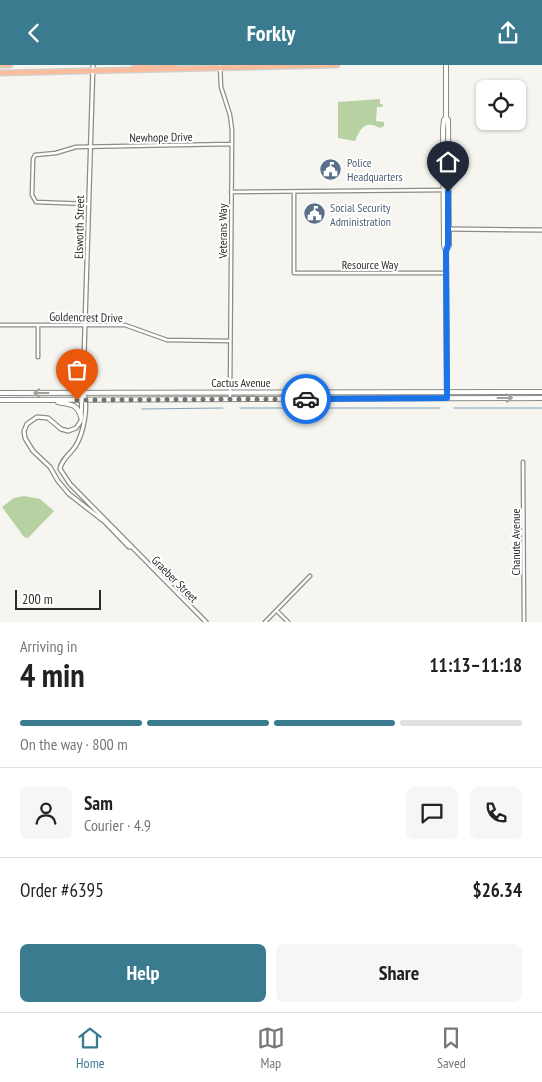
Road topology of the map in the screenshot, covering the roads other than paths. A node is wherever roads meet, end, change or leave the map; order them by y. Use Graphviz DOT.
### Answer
graph roads {
  1 [pos="0,65"];
  2 [pos="10,65"];
  3 [pos="19,65"];
  4 [pos="153,65"];
  5 [pos="175,65"];
  6 [pos="336,65"];
  7 [pos="446,65"];
  8 [pos="220,66"];
  9 [pos="288,66"];
  10 [pos="93,68"];
  11 [pos="158,69"];
  12 [pos="130,70"];
  13 [pos="19,72"];
  14 [pos="0,73"];
  15 [pos="446,117"];
  16 [pos="443,129"];
  17 [pos="232,144"];
  18 [pos="90,147"];
  19 [pos="448,159"];
  20 [pos="446,191"];
  21 [pos="231,192"];
  22 [pos="294,192"];
  23 [pos="88,204"];
  24 [pos="448,229"];
  25 [pos="542,230"];
  26 [pos="446,251"];
  27 [pos="446,273"];
  28 [pos="86,324"];
  29 [pos="0,325"];
  30 [pos="38,325"];
  31 [pos="230,341"];
  32 [pos="38,357"];
  33 [pos="83,392"];
  34 [pos="230,392"];
  35 [pos="447,392"];
  36 [pos="542,392"];
  37 [pos="0,393"];
  38 [pos="447,398"];
  39 [pos="542,398"];
  40 [pos="230,399"];
  41 [pos="0,400"];
  42 [pos="83,400"];
  43 [pos="49,401"];
  44 [pos="81,417"];
  45 [pos="70,430"];
  46 [pos="64,433"];
  47 [pos="523,462"];
  48 [pos="132,547"];
  49 [pos="310,576"];
  50 [pos="277,611"];
  51 [pos="206,622"];
  52 [pos="265,622"];
  53 [pos="288,622"];
  54 [pos="524,622"];
  1 -- 2 [label="main road"];
  3 -- 13 [label="main road"];
  4 -- 12 [label="main road"];
  5 -- 11 [label="main road"];
  6 -- 9 [label="main road"];
  7 -- 15 [label="main road"];
  8 -- 9 [label="main road"];
  8 -- 11 [label="main road"];
  8 -- 17 [label="street, Veterans Way"];
  10 -- 12 [label="main road"];
  10 -- 13 [label="main road"];
  10 -- 18 [label="street, Elsworth Street"];
  11 -- 12 [label="main road"];
  13 -- 14 [label="main road"];
  15 -- 16 [label="main road"];
  15 -- 19 [label="main road"];
  16 -- 19 [label="main road"];
  16 -- 20 [label="main road"];
  17 -- 18 [label="street, Newhope Drive"];
  17 -- 21 [label="street, Veterans Way"];
  18 -- 23 [label="street, Elsworth Street"];
  18 -- 23 [label="street, Newhope Drive"];
  19 -- 20 [label="main road"];
  20 -- 22 [label="street"];
  20 -- 24 [label="main road"];
  20 -- 26 [label="main road"];
  21 -- 22 [label="street"];
  21 -- 31 [label="street, Veterans Way"];
  22 -- 27 [label="street, Resource Way"];
  23 -- 28 [label="street, Elsworth Street"];
  24 -- 25 [label="street"];
  24 -- 26 [label="main road"];
  26 -- 27 [label="main road"];
  27 -- 35 [label="main road"];
  28 -- 30 [label="street, Goldencrest Drive"];
  28 -- 31 [label="street, Goldencrest Drive"];
  28 -- 33 [label="street, Elsworth Street"];
  29 -- 30 [label="street, Goldencrest Drive"];
  30 -- 32 [label="street"];
  31 -- 34 [label="street, Veterans Way"];
  33 -- 34 [label="main road, Cactus Avenue"];
  33 -- 37 [label="main road, Cactus Avenue, one-way"];
  33 -- 42 [label="street, Elsworth Street"];
  34 -- 35 [label="main road, Cactus Avenue"];
  34 -- 40 [label="street, Veterans Way"];
  35 -- 36 [label="main road, Cactus Avenue"];
  35 -- 38 [label="main road"];
  38 -- 39 [label="main road, Cactus Avenue, one-way"];
  38 -- 40 [label="main road, Cactus Avenue"];
  40 -- 42 [label="main road, Cactus Avenue"];
  41 -- 43 [label="main road, Cactus Avenue"];
  42 -- 43 [label="main road, Cactus Avenue"];
  42 -- 44 [label="street"];
  42 -- 48 [label="street, Graeber Street"];
  43 -- 44 [label="main road"];
  44 -- 45 [label="street"];
  45 -- 46 [label="street"];
  45 -- 48 [label="street, Graeber Street"];
  47 -- 54 [label="street, Chanute Avenue"];
  48 -- 51 [label="street, Graeber Street"];
  49 -- 50 [label="street"];
  50 -- 52 [label="street"];
  50 -- 53 [label="street"];
}
